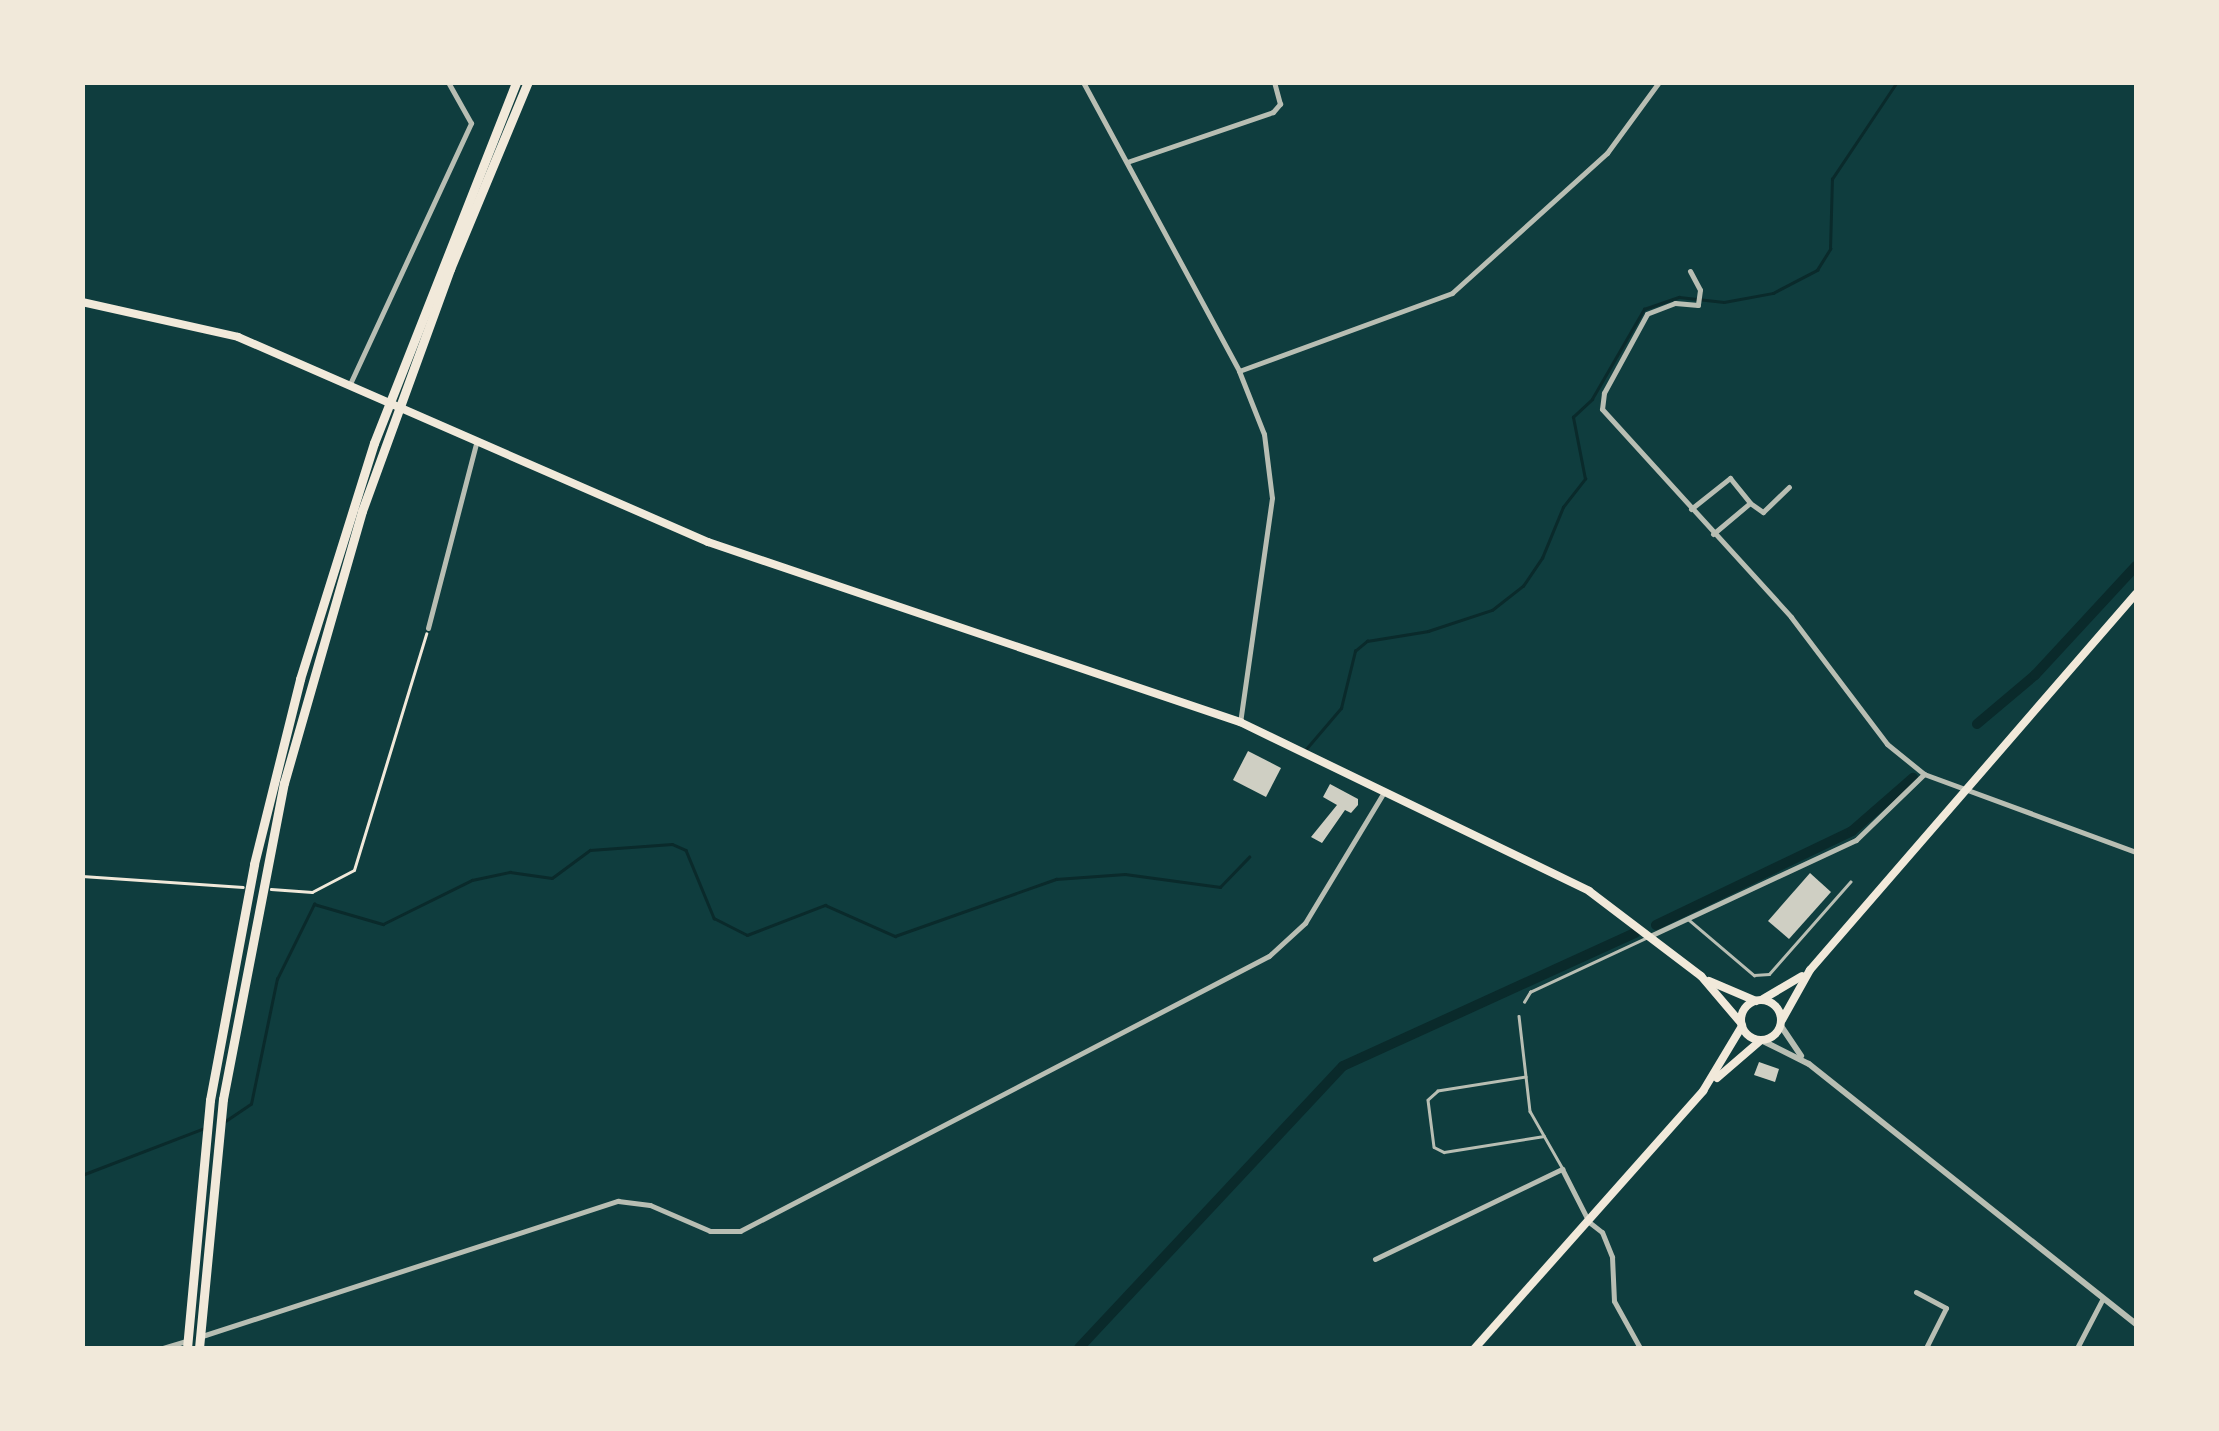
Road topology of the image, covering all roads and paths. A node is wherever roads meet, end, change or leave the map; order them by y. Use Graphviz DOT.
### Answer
graph roads {
  1 [pos="448,82"];
  2 [pos="516,82"];
  3 [pos="528,82"];
  4 [pos="1083,82"];
  5 [pos="1274,82"];
  6 [pos="1659,82"];
  7 [pos="493,151"];
  8 [pos="1127,162"];
  9 [pos="1690,271"];
  10 [pos="82,302"];
  11 [pos="1239,370"];
  12 [pos="349,387"];
  13 [pos="476,444"];
  14 [pos="1789,487"];
  15 [pos="1750,503"];
  16 [pos="1691,509"];
  17 [pos="1713,534"];
  18 [pos="2136,594"];
  19 [pos="428,628"];
  20 [pos="1240,722"];
  21 [pos="1924,774"];
  22 [pos="1964,791"];
  23 [pos="1384,792"];
  24 [pos="2136,852"];
  25 [pos="260,864"];
  26 [pos="82,876"];
  27 [pos="1850,882"];
  28 [pos="252,888"];
  29 [pos="270,890"];
  30 [pos="1686,918"];
  31 [pos="1652,935"];
  32 [pos="1810,970"];
  33 [pos="1700,976"];
  34 [pos="1758,1000"];
  35 [pos="1524,1002"];
  36 [pos="1519,1016"];
  37 [pos="1782,1023"];
  38 [pos="1741,1024"];
  39 [pos="1762,1041"];
  40 [pos="1809,1064"];
  41 [pos="1526,1077"];
  42 [pos="1703,1091"];
  43 [pos="1544,1136"];
  44 [pos="1562,1169"];
  45 [pos="1589,1222"];
  46 [pos="1375,1260"];
  47 [pos="1916,1292"];
  48 [pos="2103,1297"];
  49 [pos="2136,1324"];
  50 [pos="163,1348"];
  51 [pos="187,1348"];
  52 [pos="199,1348"];
  53 [pos="1475,1348"];
  54 [pos="1640,1348"];
  55 [pos="1926,1348"];
  56 [pos="2076,1348"];
  1 -- 12 [label="street"];
  2 -- 7 [label="highway"];
  3 -- 7 [label="highway"];
  4 -- 8 [label="street"];
  5 -- 8 [label="street"];
  6 -- 11 [label="street"];
  7 -- 25 [label="highway"];
  7 -- 25 [label="highway"];
  8 -- 11 [label="street"];
  9 -- 16 [label="street"];
  10 -- 12 [label="main road"];
  11 -- 20 [label="street"];
  12 -- 13 [label="main road"];
  13 -- 19 [label="street"];
  13 -- 20 [label="main road"];
  14 -- 15 [label="street"];
  15 -- 16 [label="street"];
  15 -- 17 [label="street"];
  16 -- 17 [label="street"];
  17 -- 21 [label="street"];
  18 -- 22 [label="main road"];
  19 -- 29 [label="path"];
  20 -- 23 [label="main road"];
  21 -- 22 [label="street"];
  21 -- 30 [label="street"];
  22 -- 24 [label="street"];
  22 -- 32 [label="main road"];
  23 -- 31 [label="main road"];
  23 -- 50 [label="street"];
  25 -- 51 [label="highway"];
  25 -- 52 [label="highway"];
  26 -- 28 [label="path"];
  27 -- 30 [label="lane"];
  30 -- 31 [label="street"];
  31 -- 33 [label="main road"];
  31 -- 35 [label="lane"];
  32 -- 34 [label="main road"];
  32 -- 37 [label="main road"];
  33 -- 34 [label="main road"];
  33 -- 38 [label="main road"];
  34 -- 37 [label="main road"];
  34 -- 38 [label="main road"];
  36 -- 41 [label="lane"];
  37 -- 39 [label="main road"];
  37 -- 40 [label="street"];
  38 -- 39 [label="main road"];
  38 -- 42 [label="main road"];
  39 -- 40 [label="street"];
  39 -- 42 [label="main road"];
  40 -- 48 [label="street"];
  41 -- 43 [label="lane"];
  41 -- 43 [label="lane"];
  42 -- 45 [label="main road"];
  43 -- 44 [label="lane"];
  44 -- 45 [label="street"];
  44 -- 46 [label="street"];
  45 -- 53 [label="main road"];
  45 -- 54 [label="street"];
  47 -- 55 [label="street"];
  48 -- 49 [label="street"];
  48 -- 56 [label="street"];
}
